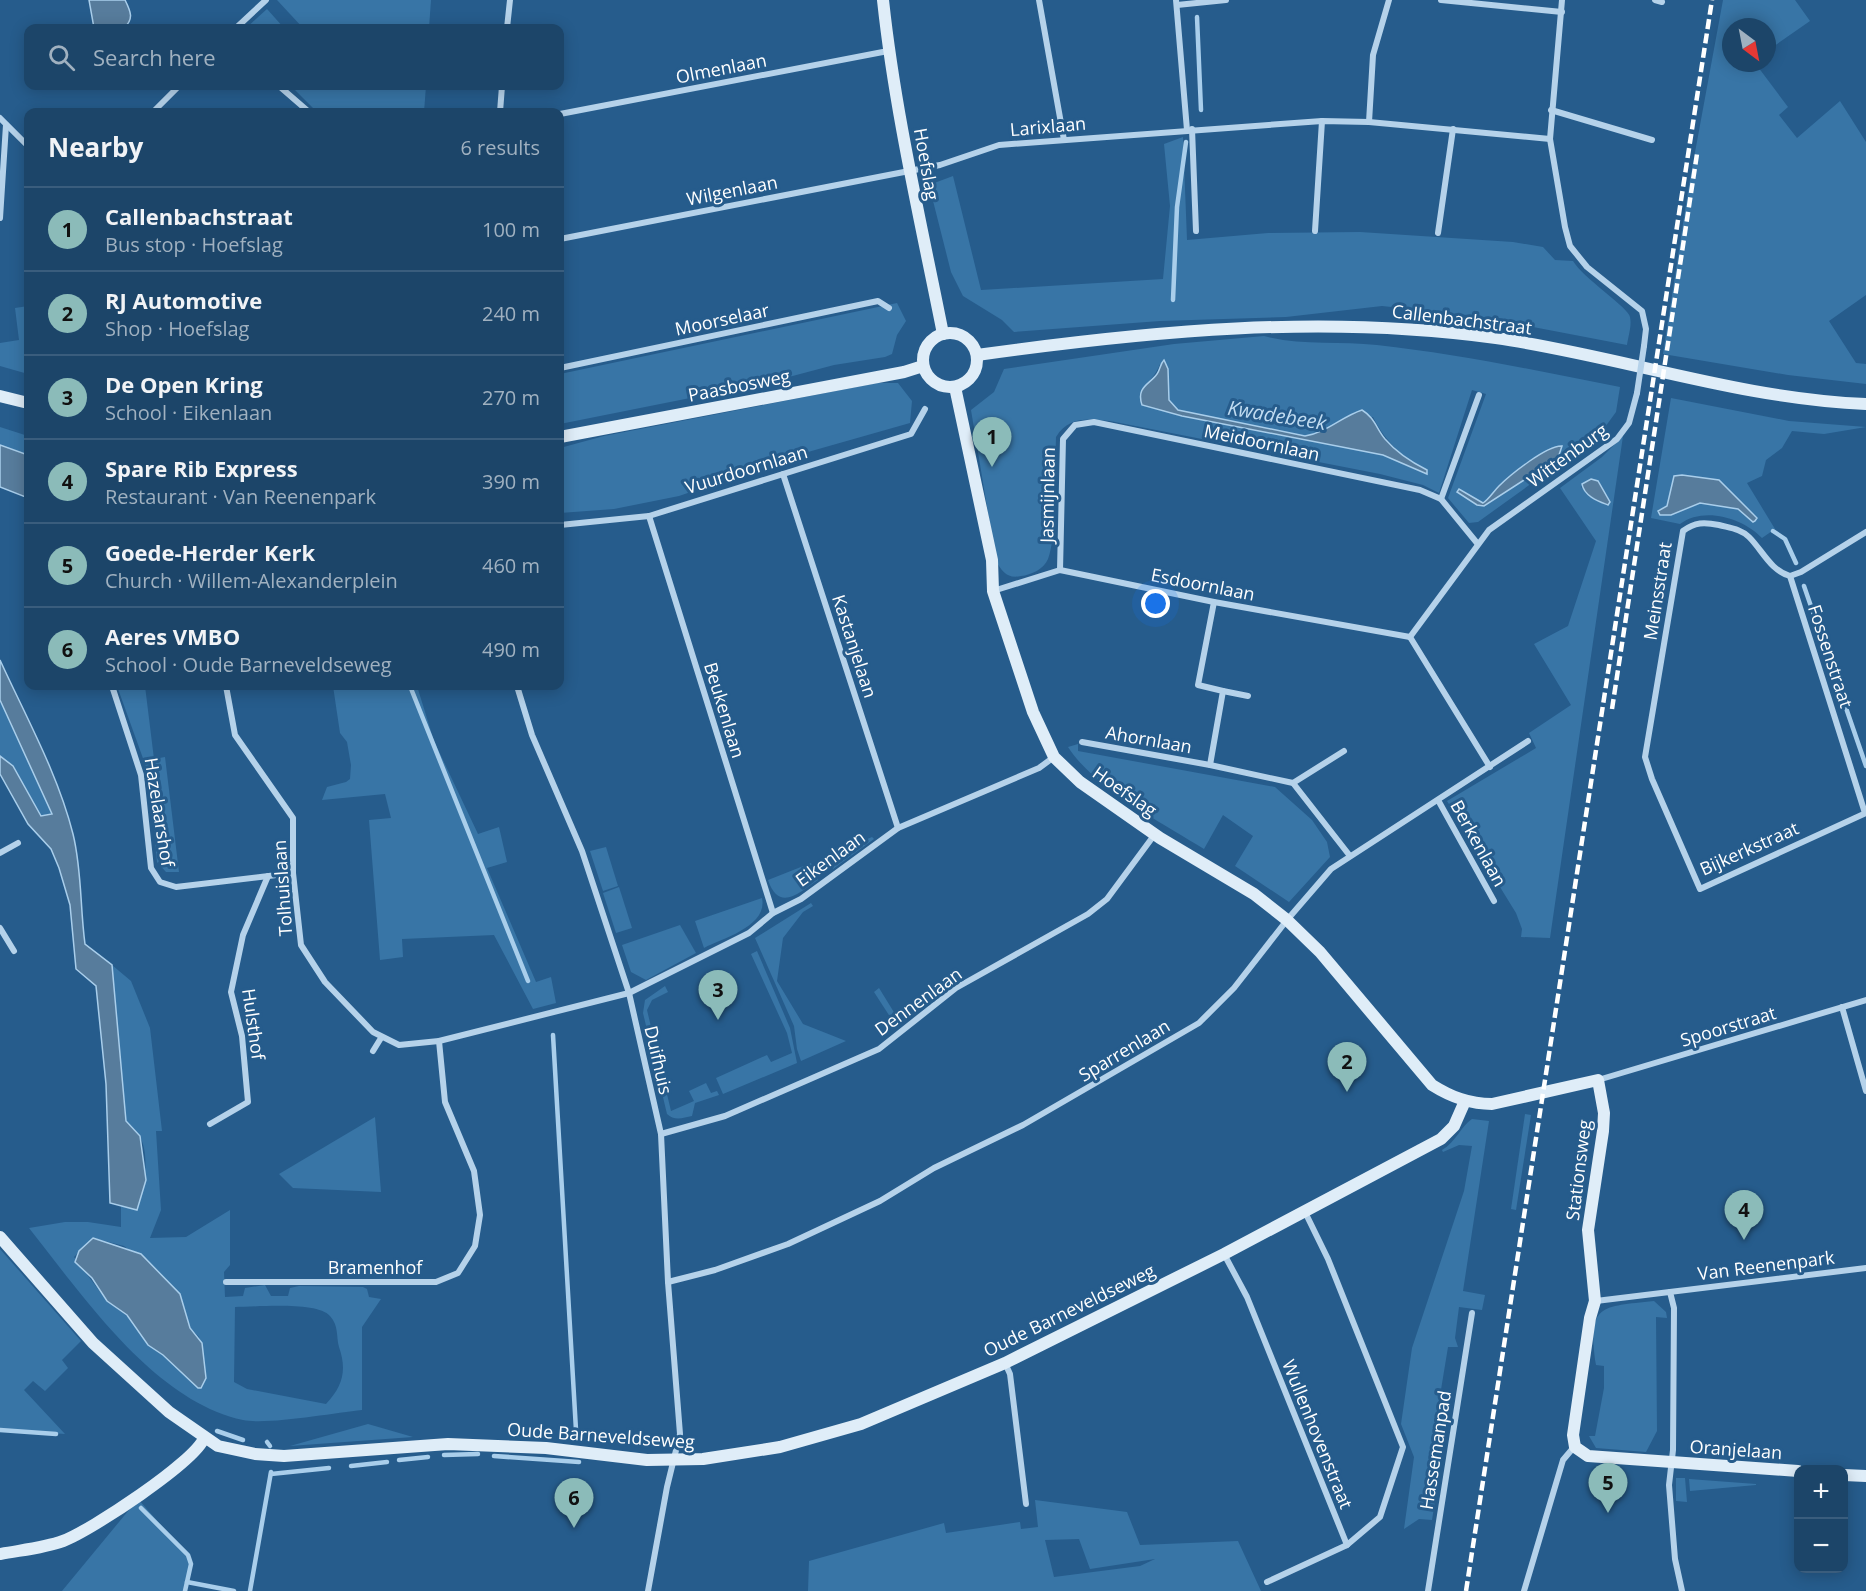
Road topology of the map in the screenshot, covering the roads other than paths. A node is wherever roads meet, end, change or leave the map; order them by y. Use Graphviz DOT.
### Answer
graph roads {
  1 [pos="266,0"];
  2 [pos="510,0"];
  3 [pos="883,0"];
  4 [pos="1040,0"];
  5 [pos="1226,0"];
  6 [pos="1389,0"];
  7 [pos="1441,0"];
  8 [pos="1563,0"];
  9 [pos="1177,3"];
  10 [pos="1562,12"];
  11 [pos="240,24"];
  12 [pos="507,24"];
  13 [pos="888,51"];
  14 [pos="175,90"];
  15 [pos="284,90"];
  16 [pos="502,90"];
  17 [pos="157,108"];
  18 [pos="304,108"];
  19 [pos="500,108"];
  20 [pos="1551,110"];
  21 [pos="564,113"];
  22 [pos="0,118"];
  23 [pos="1322,121"];
  24 [pos="1369,122"];
  25 [pos="6,125"];
  26 [pos="1190,129"];
  27 [pos="1454,129"];
  28 [pos="1550,138"];
  29 [pos="1064,140"];
  30 [pos="1652,140"];
  31 [pos="24,142"];
  32 [pos="911,170"];
  33 [pos="0,218"];
  34 [pos="1196,231"];
  35 [pos="1315,231"];
  36 [pos="1438,233"];
  37 [pos="564,238"];
  38 [pos="889,308"];
  39 [pos="943,334"];
  40 [pos="977,355"];
  41 [pos="923,366"];
  42 [pos="564,367"];
  43 [pos="955,387"];
  44 [pos="1479,395"];
  45 [pos="0,396"];
  46 [pos="24,402"];
  47 [pos="1866,404"];
  48 [pos="925,409"];
  49 [pos="1075,425"];
  50 [pos="564,435"];
  51 [pos="783,474"];
  52 [pos="1441,499"];
  53 [pos="649,516"];
  54 [pos="564,525"];
  55 [pos="1866,532"];
  56 [pos="1477,543"];
  57 [pos="1060,570"];
  58 [pos="1790,576"];
  59 [pos="993,591"];
  60 [pos="1214,602"];
  61 [pos="1410,637"];
  62 [pos="113,690"];
  63 [pos="227,690"];
  64 [pos="518,690"];
  65 [pos="1223,691"];
  66 [pos="1248,696"];
  67 [pos="1528,741"];
  68 [pos="1082,742"];
  69 [pos="1344,751"];
  70 [pos="1054,757"];
  71 [pos="1210,765"];
  72 [pos="1490,767"];
  73 [pos="1293,783"];
  74 [pos="1660,798"];
  75 [pos="1438,800"];
  76 [pos="1865,813"];
  77 [pos="898,828"];
  78 [pos="1155,834"];
  79 [pos="18,843"];
  80 [pos="0,853"];
  81 [pos="1350,856"];
  82 [pos="294,873"];
  83 [pos="268,876"];
  84 [pos="1494,901"];
  85 [pos="773,913"];
  86 [pos="1287,920"];
  87 [pos="0,928"];
  88 [pos="14,951"];
  89 [pos="629,993"];
  90 [pos="1866,1000"];
  91 [pos="1842,1007"];
  92 [pos="381,1038"];
  93 [pos="439,1041"];
  94 [pos="373,1051"];
  95 [pos="1598,1080"];
  96 [pos="1866,1091"];
  97 [pos="1465,1101"];
  98 [pos="210,1124"];
  99 [pos="661,1134"];
  100 [pos="1305,1211"];
  101 [pos="0,1237"];
  102 [pos="1224,1254"];
  103 [pos="1866,1268"];
  104 [pos="226,1282"];
  105 [pos="668,1282"];
  106 [pos="1670,1292"];
  107 [pos="1595,1301"];
  108 [pos="1472,1313"];
  109 [pos="1005,1363"];
  110 [pos="204,1438"];
  111 [pos="1575,1447"];
  112 [pos="674,1460"];
  113 [pos="1672,1462"];
  114 [pos="1794,1471"];
  115 [pos="1848,1475"];
  116 [pos="1866,1476"];
  117 [pos="1026,1504"];
  118 [pos="1347,1545"];
  119 [pos="0,1554"];
  120 [pos="1267,1582"];
  121 [pos="648,1591"];
  122 [pos="1428,1591"];
  123 [pos="1524,1591"];
  124 [pos="1682,1591"];
  1 -- 11 [label="street"];
  2 -- 12 [label="street"];
  3 -- 13 [label="street, Hoefslag"];
  4 -- 29 [label="street"];
  5 -- 9 [label="street"];
  6 -- 24 [label="street"];
  7 -- 10 [label="street"];
  8 -- 10 [label="street, Wittenburg"];
  9 -- 26 [label="street"];
  10 -- 20 [label="street, Wittenburg"];
  13 -- 21 [label="street, Olmenlaan"];
  13 -- 32 [label="street, Hoefslag"];
  14 -- 17 [label="street"];
  15 -- 18 [label="street"];
  16 -- 19 [label="street"];
  20 -- 28 [label="street, Wittenburg"];
  20 -- 30 [label="street"];
  22 -- 25 [label="street"];
  23 -- 24 [label="street, Larixlaan"];
  23 -- 26 [label="street, Larixlaan"];
  23 -- 35 [label="street"];
  24 -- 27 [label="street, Larixlaan"];
  25 -- 31 [label="street"];
  25 -- 33 [label="street"];
  26 -- 29 [label="street, Larixlaan"];
  26 -- 34 [label="street"];
  27 -- 28 [label="street, Larixlaan"];
  27 -- 36 [label="street"];
  28 -- 56 [label="street, Wittenburg, bridge"];
  29 -- 32 [label="street, Larixlaan"];
  32 -- 37 [label="street, Wilgenlaan"];
  32 -- 39 [label="street, Hoefslag"];
  38 -- 42 [label="street, Moorselaar"];
  39 -- 40 [label="street"];
  39 -- 41 [label="street"];
  40 -- 43 [label="street"];
  40 -- 47 [label="street, Callenbachstraat"];
  41 -- 43 [label="street"];
  41 -- 50 [label="street, Paasbosweg"];
  43 -- 59 [label="street, Hoefslag"];
  44 -- 52 [label="street"];
  45 -- 46 [label="street"];
  48 -- 51 [label="street, Vuurdoornlaan"];
  49 -- 52 [label="street, Meidoornlaan"];
  49 -- 57 [label="street, Jasmijnlaan"];
  51 -- 53 [label="street, Vuurdoornlaan"];
  51 -- 77 [label="street, Kastanjelaan"];
  52 -- 56 [label="street"];
  53 -- 54 [label="street, Vuurdoornlaan"];
  53 -- 85 [label="street, Beukenlaan"];
  55 -- 58 [label="street"];
  56 -- 61 [label="street, Wittenburg"];
  57 -- 59 [label="street, Esdoornlaan"];
  57 -- 60 [label="street, Esdoornlaan"];
  58 -- 74 [label="street, Meinsstraat"];
  58 -- 76 [label="street, Fossenstraat"];
  59 -- 70 [label="street, Hoefslag"];
  60 -- 61 [label="street, Esdoornlaan"];
  60 -- 65 [label="street"];
  61 -- 72 [label="street"];
  62 -- 83 [label="street, Hazelaarshof"];
  63 -- 82 [label="street, Tolhuislaan"];
  64 -- 89 [label="street, Duifhuis"];
  65 -- 66 [label="street"];
  65 -- 71 [label="street, Ahornlaan"];
  67 -- 72 [label="street, Sparrenlaan"];
  68 -- 71 [label="street, Ahornlaan"];
  69 -- 73 [label="street"];
  70 -- 77 [label="street, Eikenlaan"];
  70 -- 78 [label="street, Hoefslag"];
  71 -- 73 [label="street, Ahornlaan"];
  72 -- 75 [label="street, Sparrenlaan"];
  73 -- 81 [label="street"];
  74 -- 76 [label="street, Bijkerkstraat"];
  75 -- 81 [label="street, Sparrenlaan"];
  75 -- 84 [label="street, Berkenlaan"];
  77 -- 85 [label="street, Eikenlaan"];
  78 -- 86 [label="street, Hoefslag"];
  78 -- 99 [label="street, Dennenlaan"];
  79 -- 80 [label="street"];
  81 -- 86 [label="street, Sparrenlaan"];
  82 -- 83 [label="street, Hazelaarshof"];
  82 -- 92 [label="street, Tolhuislaan"];
  83 -- 98 [label="street, Hulsthof"];
  85 -- 89 [label="street, Eikenlaan"];
  86 -- 97 [label="street, Hoefslag"];
  86 -- 105 [label="street, Sparrenlaan"];
  87 -- 88 [label="street"];
  89 -- 93 [label="street"];
  89 -- 99 [label="street, Duifhuis"];
  90 -- 91 [label="street, Spoorstraat"];
  91 -- 95 [label="street, Spoorstraat"];
  91 -- 96 [label="street"];
  92 -- 93 [label="street"];
  92 -- 94 [label="street"];
  93 -- 104 [label="street, Bramenhof"];
  95 -- 97 [label="street"];
  95 -- 107 [label="street, Stationsweg"];
  97 -- 100 [label="street, Oude Barneveldseweg"];
  99 -- 105 [label="street, Duifhuis"];
  100 -- 102 [label="street, Oude Barneveldseweg"];
  100 -- 118 [label="street"];
  101 -- 110 [label="street, Oude Barneveldseweg"];
  102 -- 109 [label="street, Oude Barneveldseweg"];
  102 -- 118 [label="street, Wullenhovenstraat"];
  103 -- 106 [label="street, Van Reenenpark"];
  105 -- 112 [label="street, Duifhuis"];
  106 -- 107 [label="street, Van Reenenpark"];
  106 -- 113 [label="street"];
  107 -- 111 [label="street"];
  108 -- 122 [label="street, Hassemanpad"];
  109 -- 112 [label="street, Oude Barneveldseweg"];
  109 -- 117 [label="street"];
  110 -- 112 [label="street, Oude Barneveldseweg"];
  110 -- 119 [label="street"];
  111 -- 113 [label="street, Oranjelaan"];
  111 -- 123 [label="street"];
  112 -- 121 [label="street, Duifhuis"];
  113 -- 114 [label="street, Oranjelaan"];
  113 -- 124 [label="street"];
  115 -- 116 [label="street"];
  118 -- 120 [label="street"];
}
